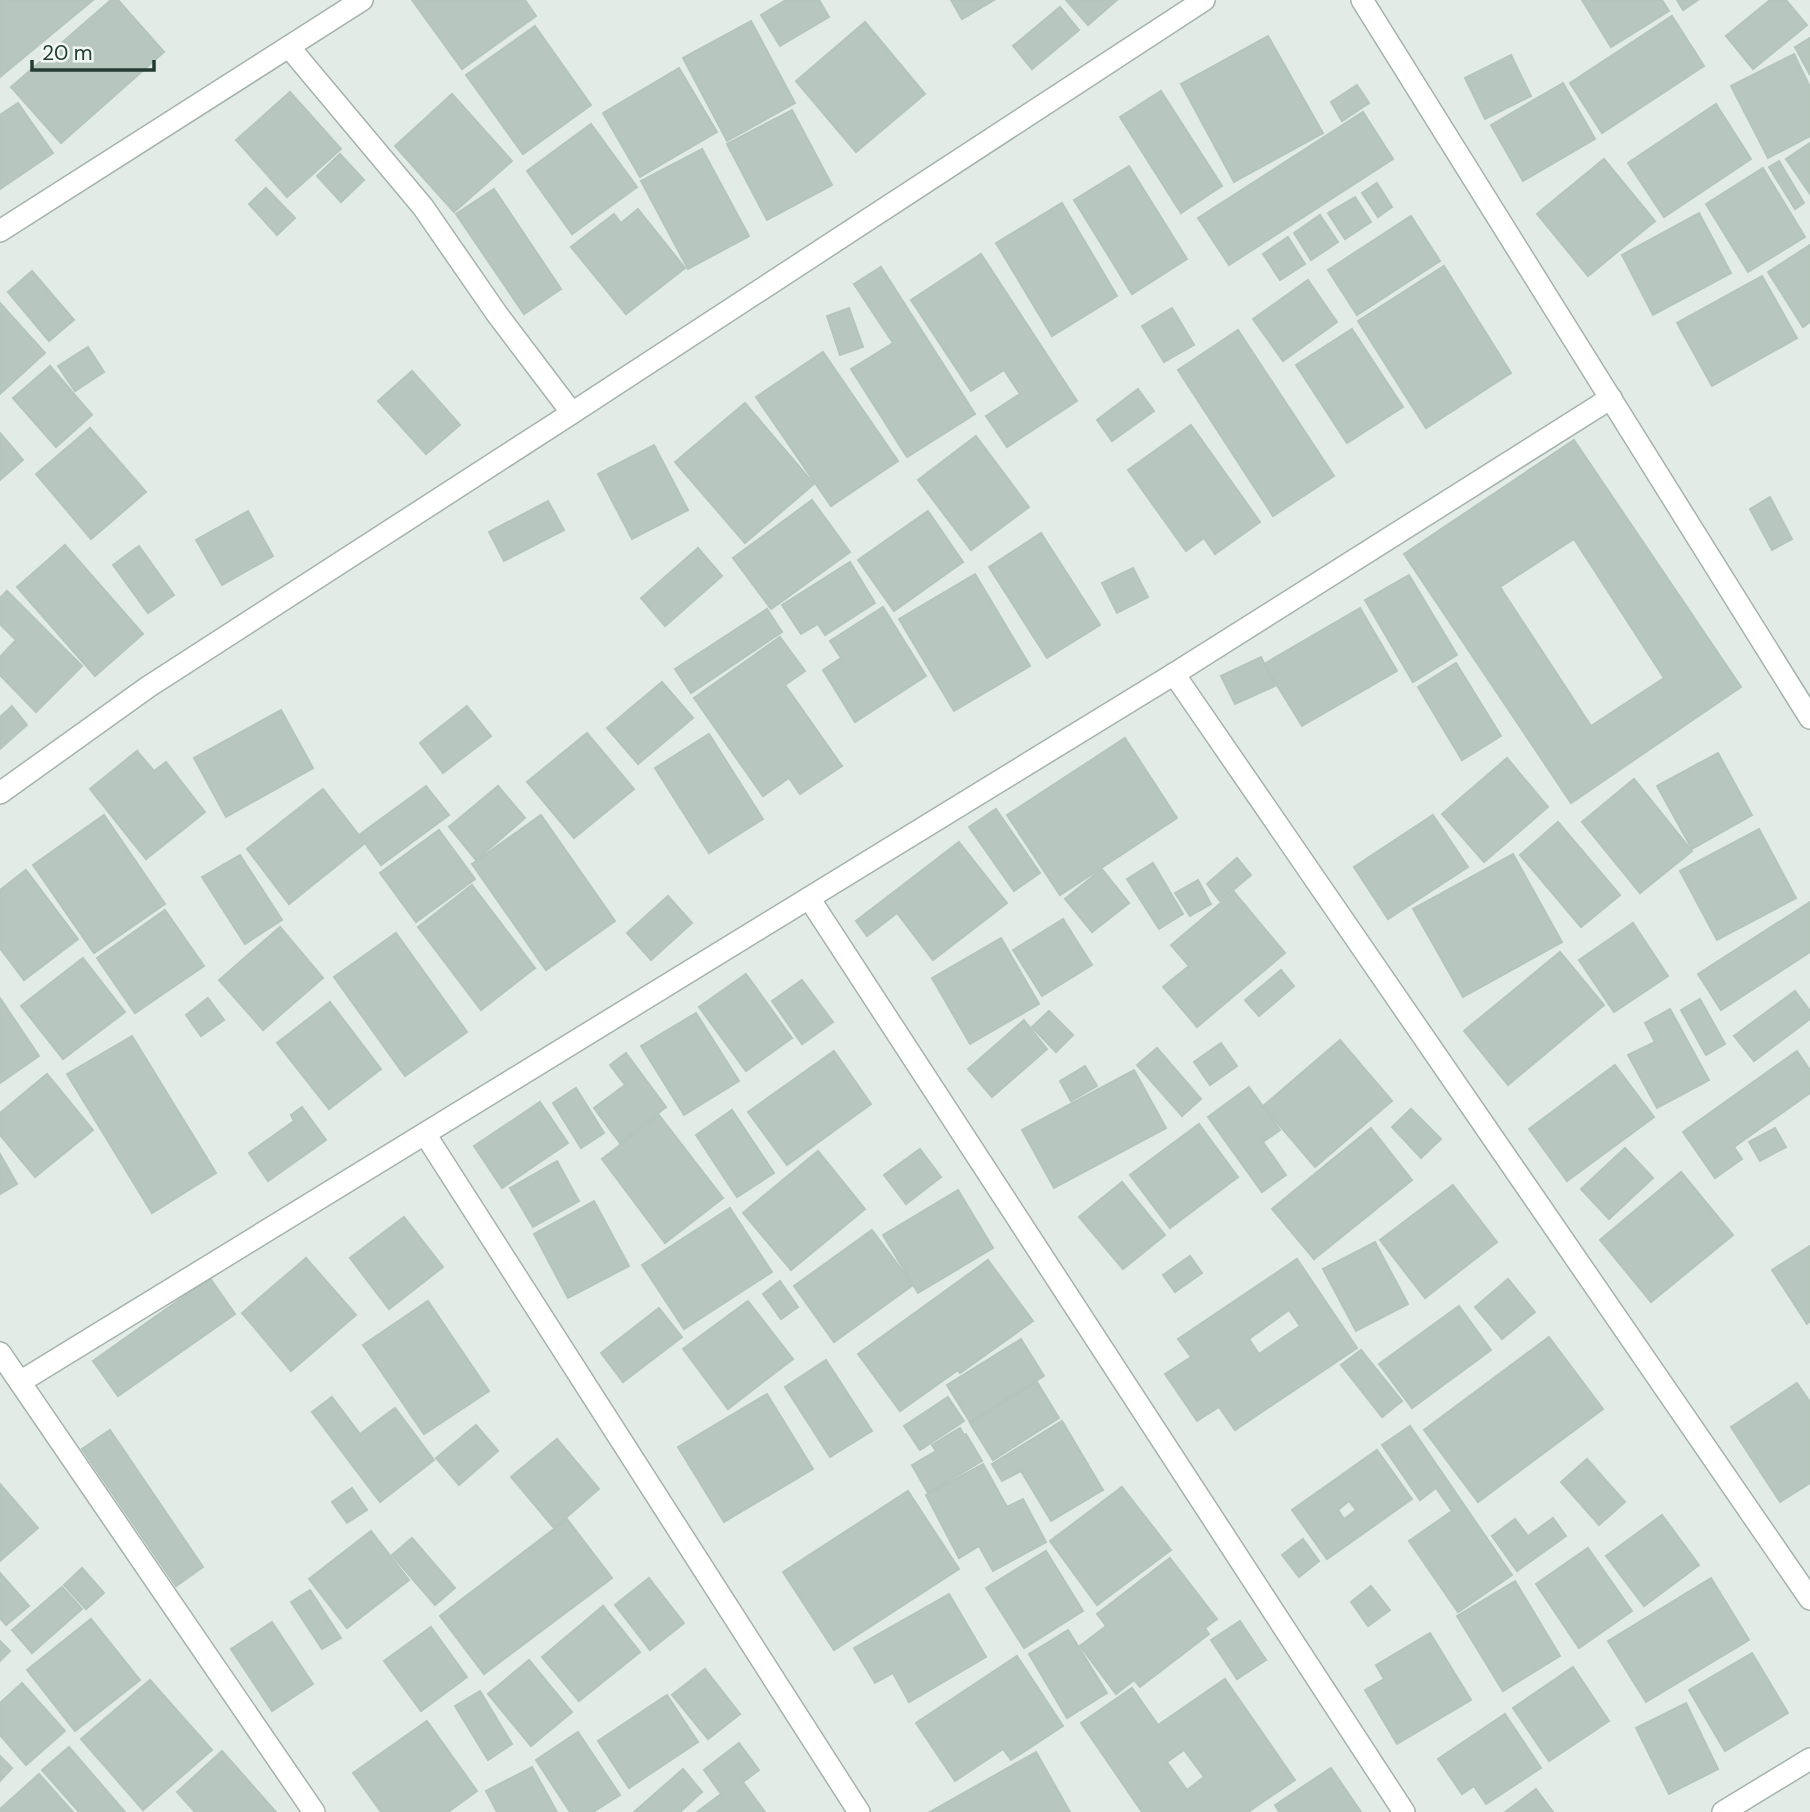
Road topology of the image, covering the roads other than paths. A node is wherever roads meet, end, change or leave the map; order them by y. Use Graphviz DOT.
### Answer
graph roads {
  1 [pos="362,0"];
  2 [pos="1203,0"];
  3 [pos="1362,0"];
  4 [pos="289,47"];
  5 [pos="0,231"];
  6 [pos="1611,398"];
  7 [pos="572,413"];
  8 [pos="1174,674"];
  9 [pos="1810,718"];
  10 [pos="0,793"];
  11 [pos="809,898"];
  12 [pos="425,1134"];
  13 [pos="0,1353"];
  14 [pos="20,1382"];
  15 [pos="1810,1599"];
  16 [pos="1810,1759"];
  17 [pos="314,1812"];
  18 [pos="859,1812"];
  19 [pos="1404,1812"];
  20 [pos="1723,1812"];
  1 -- 4 [label="street"];
  2 -- 7 [label="street"];
  3 -- 6 [label="street"];
  4 -- 5 [label="street"];
  4 -- 7 [label="street"];
  6 -- 8 [label="street"];
  6 -- 9 [label="street"];
  7 -- 10 [label="street"];
  8 -- 11 [label="street"];
  8 -- 15 [label="street"];
  11 -- 12 [label="street"];
  11 -- 19 [label="street"];
  12 -- 14 [label="street"];
  12 -- 18 [label="street"];
  13 -- 14 [label="street"];
  14 -- 17 [label="street"];
  16 -- 20 [label="street"];
}
